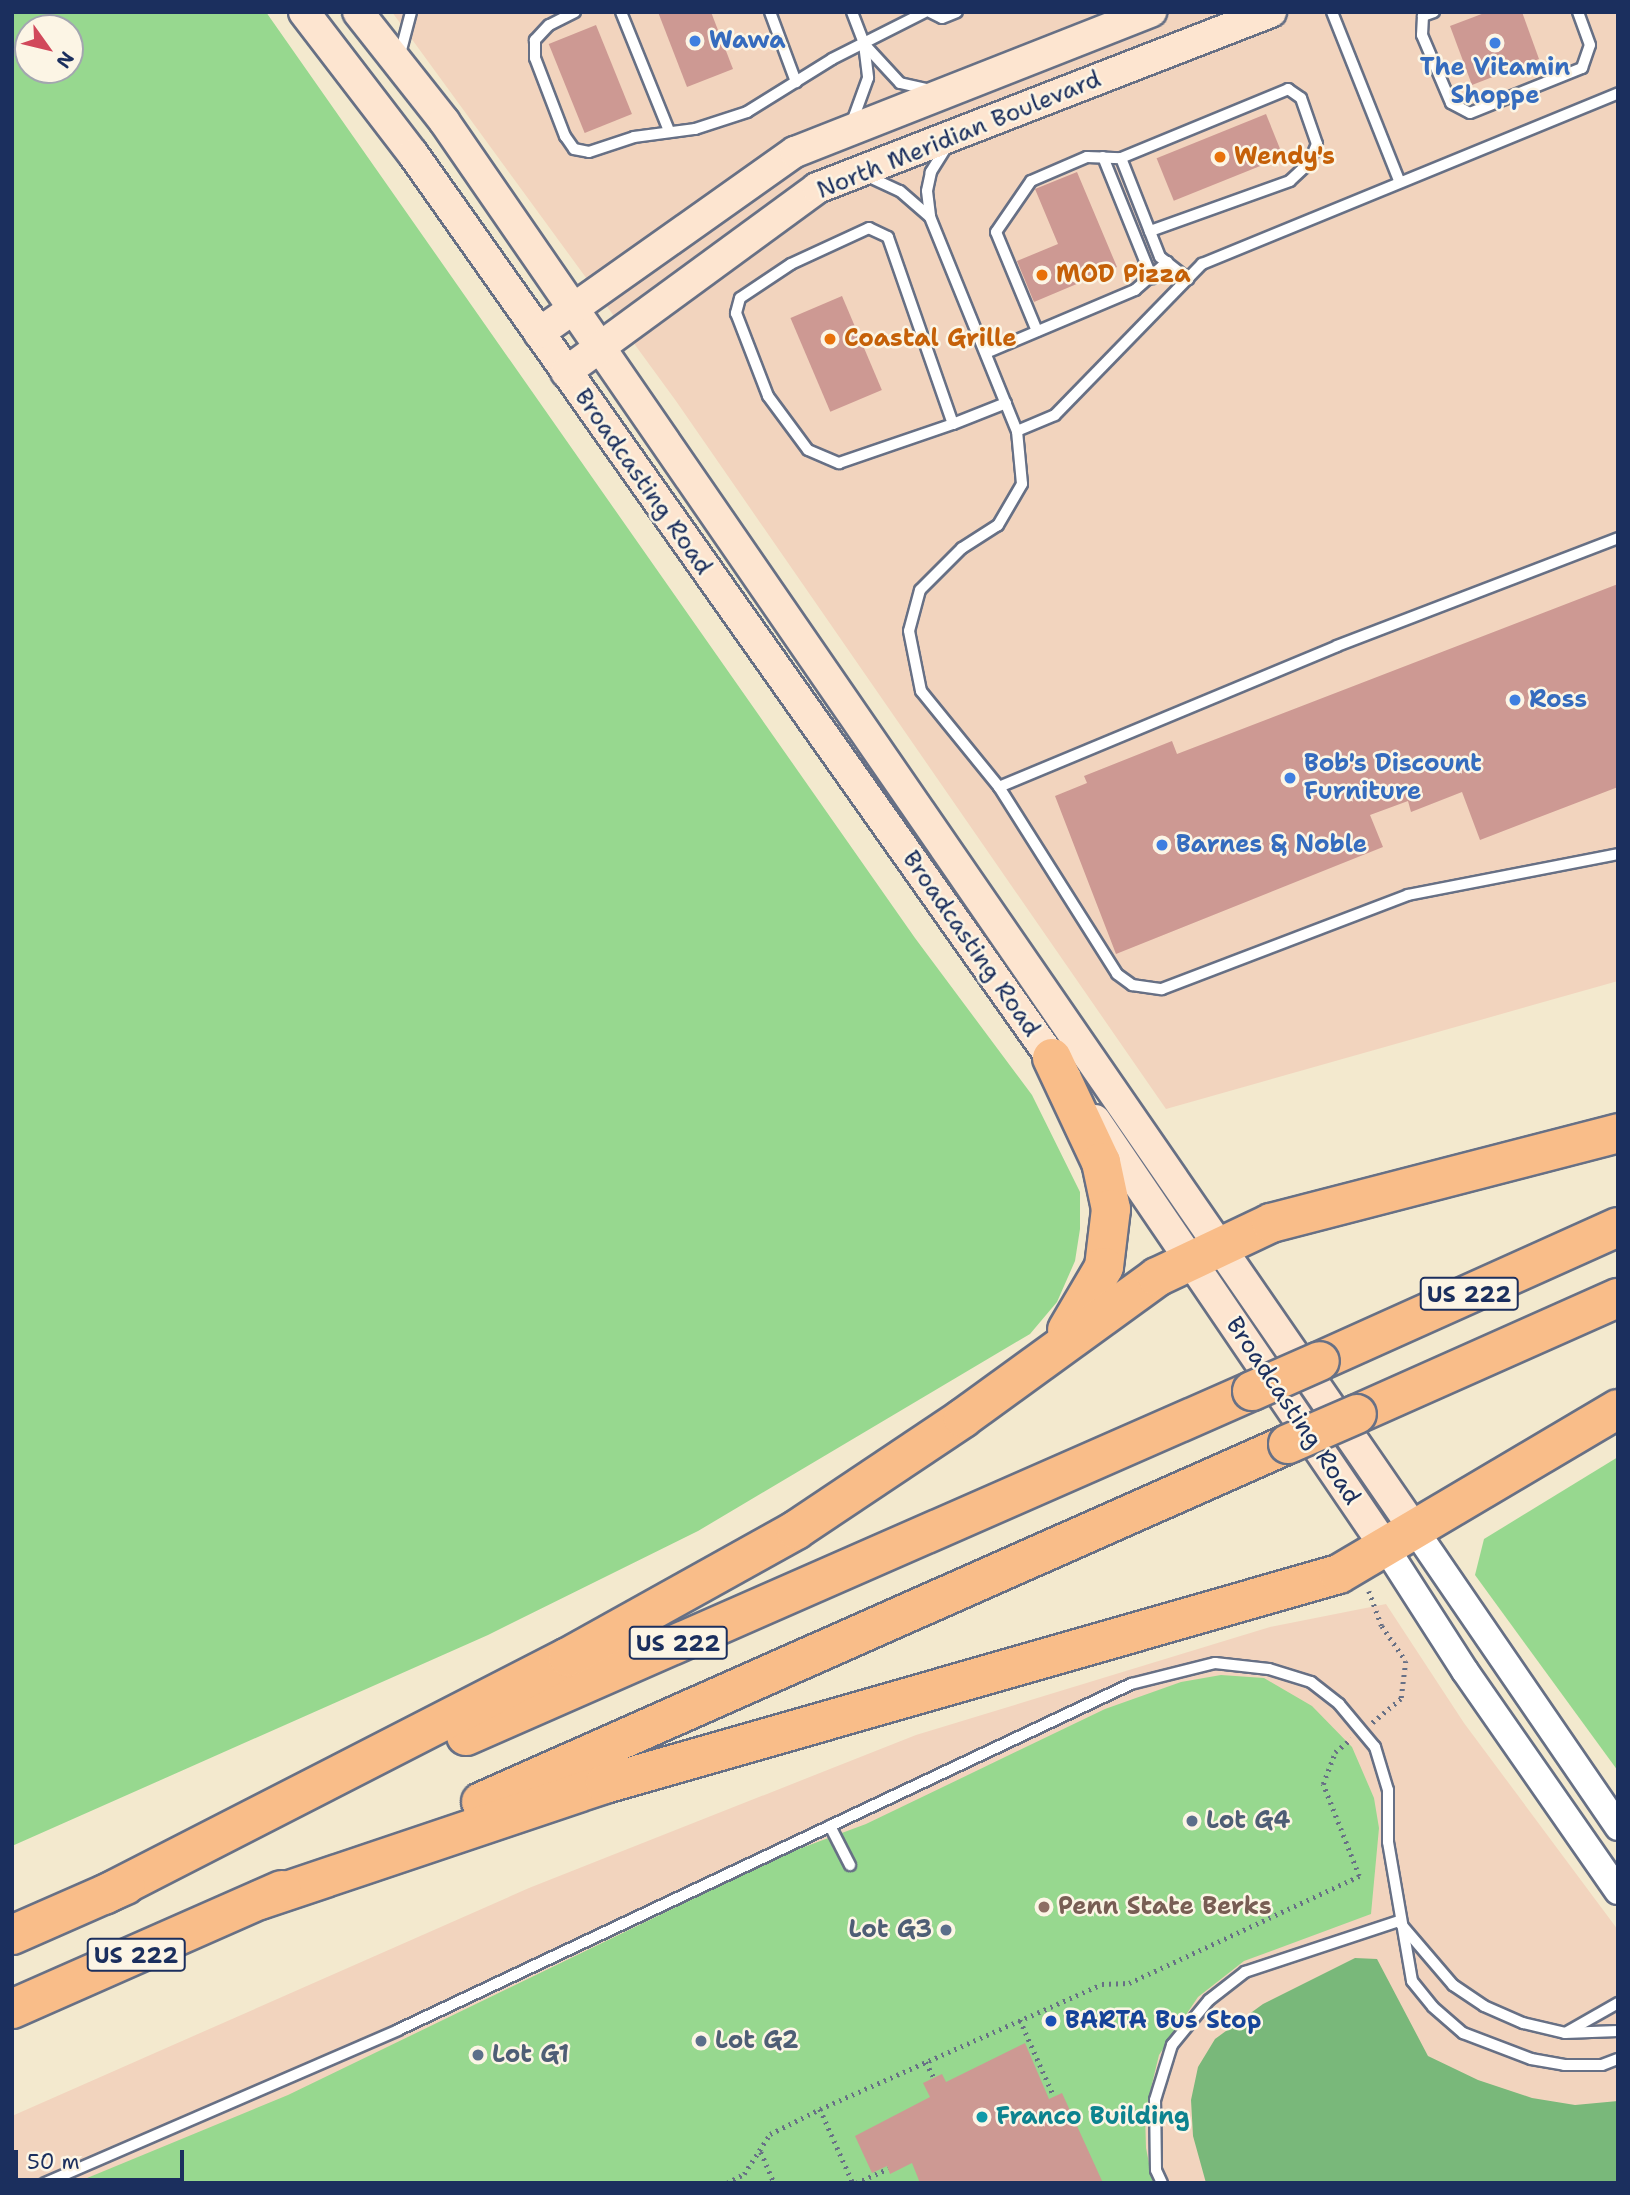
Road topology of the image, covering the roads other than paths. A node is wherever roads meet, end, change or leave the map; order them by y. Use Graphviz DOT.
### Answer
graph roads {
  1 [pos="304,12"];
  2 [pos="358,12"];
  3 [pos="411,12"];
  4 [pos="575,12"];
  5 [pos="621,12"];
  6 [pos="770,12"];
  7 [pos="852,12"];
  8 [pos="925,12"];
  9 [pos="930,12"];
  10 [pos="957,12"];
  11 [pos="1151,12"];
  12 [pos="1271,12"];
  13 [pos="1332,12"];
  14 [pos="1434,12"];
  15 [pos="1578,12"];
  16 [pos="864,44"];
  17 [pos="406,73"];
  18 [pos="796,82"];
  19 [pos="963,86"];
  20 [pos="1618,93"];
  21 [pos="669,131"];
  22 [pos="955,135"];
  23 [pos="836,136"];
  24 [pos="1103,157"];
  25 [pos="1121,158"];
  26 [pos="858,173"];
  27 [pos="1399,180"];
  28 [pos="930,216"];
  29 [pos="1150,231"];
  30 [pos="1167,262"];
  31 [pos="1152,278"];
  32 [pos="1188,279"];
  33 [pos="573,308"];
  34 [pos="1037,331"];
  35 [pos="539,333"];
  36 [pos="601,348"];
  37 [pos="986,353"];
  38 [pos="566,372"];
  39 [pos="1006,403"];
  40 [pos="953,424"];
  41 [pos="1017,431"];
  42 [pos="1618,538"];
  43 [pos="999,787"];
  44 [pos="1618,854"];
  45 [pos="1052,1058"];
  46 [pos="1618,1133"];
  47 [pos="1618,1227"];
  48 [pos="1205,1253"];
  49 [pos="1618,1298"];
  50 [pos="1041,1360"];
  51 [pos="1618,1409"];
  52 [pos="1387,1547"];
  53 [pos="830,1826"];
  54 [pos="1618,1827"];
  55 [pos="850,1865"];
  56 [pos="1618,1891"];
  57 [pos="104,1895"];
  58 [pos="260,1900"];
  59 [pos="1399,1921"];
  60 [pos="12,1935"];
  61 [pos="1618,2003"];
  62 [pos="12,2009"];
  63 [pos="1618,2031"];
  64 [pos="1565,2034"];
  65 [pos="1618,2060"];
  66 [pos="46,2183"];
  67 [pos="1162,2183"];
  1 -- 35 [label="main road, Broadcasting Road"];
  2 -- 17 [label="main road, Broadcasting Road"];
  3 -- 17 [label="lane"];
  4 -- 21 [label="lane"];
  5 -- 21 [label="lane"];
  6 -- 18 [label="lane"];
  7 -- 16 [label="lane"];
  8 -- 16 [label="lane"];
  9 -- 10 [label="lane"];
  11 -- 19 [label="main road, North Meridian Boulevard"];
  12 -- 22 [label="main road, North Meridian Boulevard"];
  13 -- 27 [label="lane"];
  14 -- 15 [label="lane"];
  16 -- 18 [label="lane"];
  16 -- 19 [label="lane"];
  16 -- 23 [label="lane"];
  17 -- 33 [label="main road, Broadcasting Road"];
  18 -- 21 [label="lane"];
  19 -- 23 [label="main road, North Meridian Boulevard"];
  20 -- 27 [label="lane"];
  22 -- 26 [label="main road, North Meridian Boulevard"];
  22 -- 28 [label="lane"];
  23 -- 33 [label="main road, North Meridian Boulevard"];
  24 -- 25 [label="lane"];
  24 -- 31 [label="lane"];
  24 -- 34 [label="lane"];
  25 -- 29 [label="lane"];
  25 -- 29 [label="lane"];
  26 -- 28 [label="lane"];
  26 -- 36 [label="main road, North Meridian Boulevard"];
  27 -- 32 [label="lane"];
  28 -- 37 [label="lane"];
  29 -- 30 [label="lane"];
  30 -- 31 [label="lane"];
  30 -- 32 [label="lane"];
  31 -- 34 [label="lane"];
  32 -- 41 [label="lane"];
  33 -- 35 [label="main road, North Meridian Boulevard"];
  33 -- 36 [label="main road, Broadcasting Road"];
  34 -- 37 [label="lane"];
  35 -- 38 [label="main road, Broadcasting Road"];
  36 -- 38 [label="main road, North Meridian Boulevard"];
  36 -- 48 [label="main road, Broadcasting Road"];
  37 -- 39 [label="lane"];
  38 -- 45 [label="main road, Broadcasting Road"];
  39 -- 40 [label="lane"];
  39 -- 41 [label="lane"];
  40 -- 40 [label="lane"];
  41 -- 43 [label="lane"];
  42 -- 43 [label="lane"];
  43 -- 44 [label="lane"];
  45 -- 48 [label="main road, Broadcasting Road"];
  45 -- 50 [label="highway"];
  46 -- 48 [label="highway"];
  47 -- 57 [label="highway, US 222, bridge"];
  48 -- 50 [label="highway"];
  48 -- 52 [label="main road, Broadcasting Road"];
  49 -- 58 [label="highway, US 222, bridge"];
  50 -- 57 [label="highway"];
  51 -- 52 [label="highway"];
  52 -- 54 [label="street, Broadcasting Road"];
  52 -- 56 [label="street, Broadcasting Road"];
  52 -- 58 [label="highway"];
  53 -- 55 [label="lane"];
  53 -- 59 [label="lane"];
  53 -- 66 [label="lane"];
  57 -- 60 [label="highway, US 222"];
  58 -- 62 [label="highway, US 222"];
  59 -- 64 [label="lane"];
  59 -- 65 [label="lane"];
  59 -- 67 [label="lane"];
  61 -- 64 [label="lane"];
  63 -- 64 [label="lane"];
}
